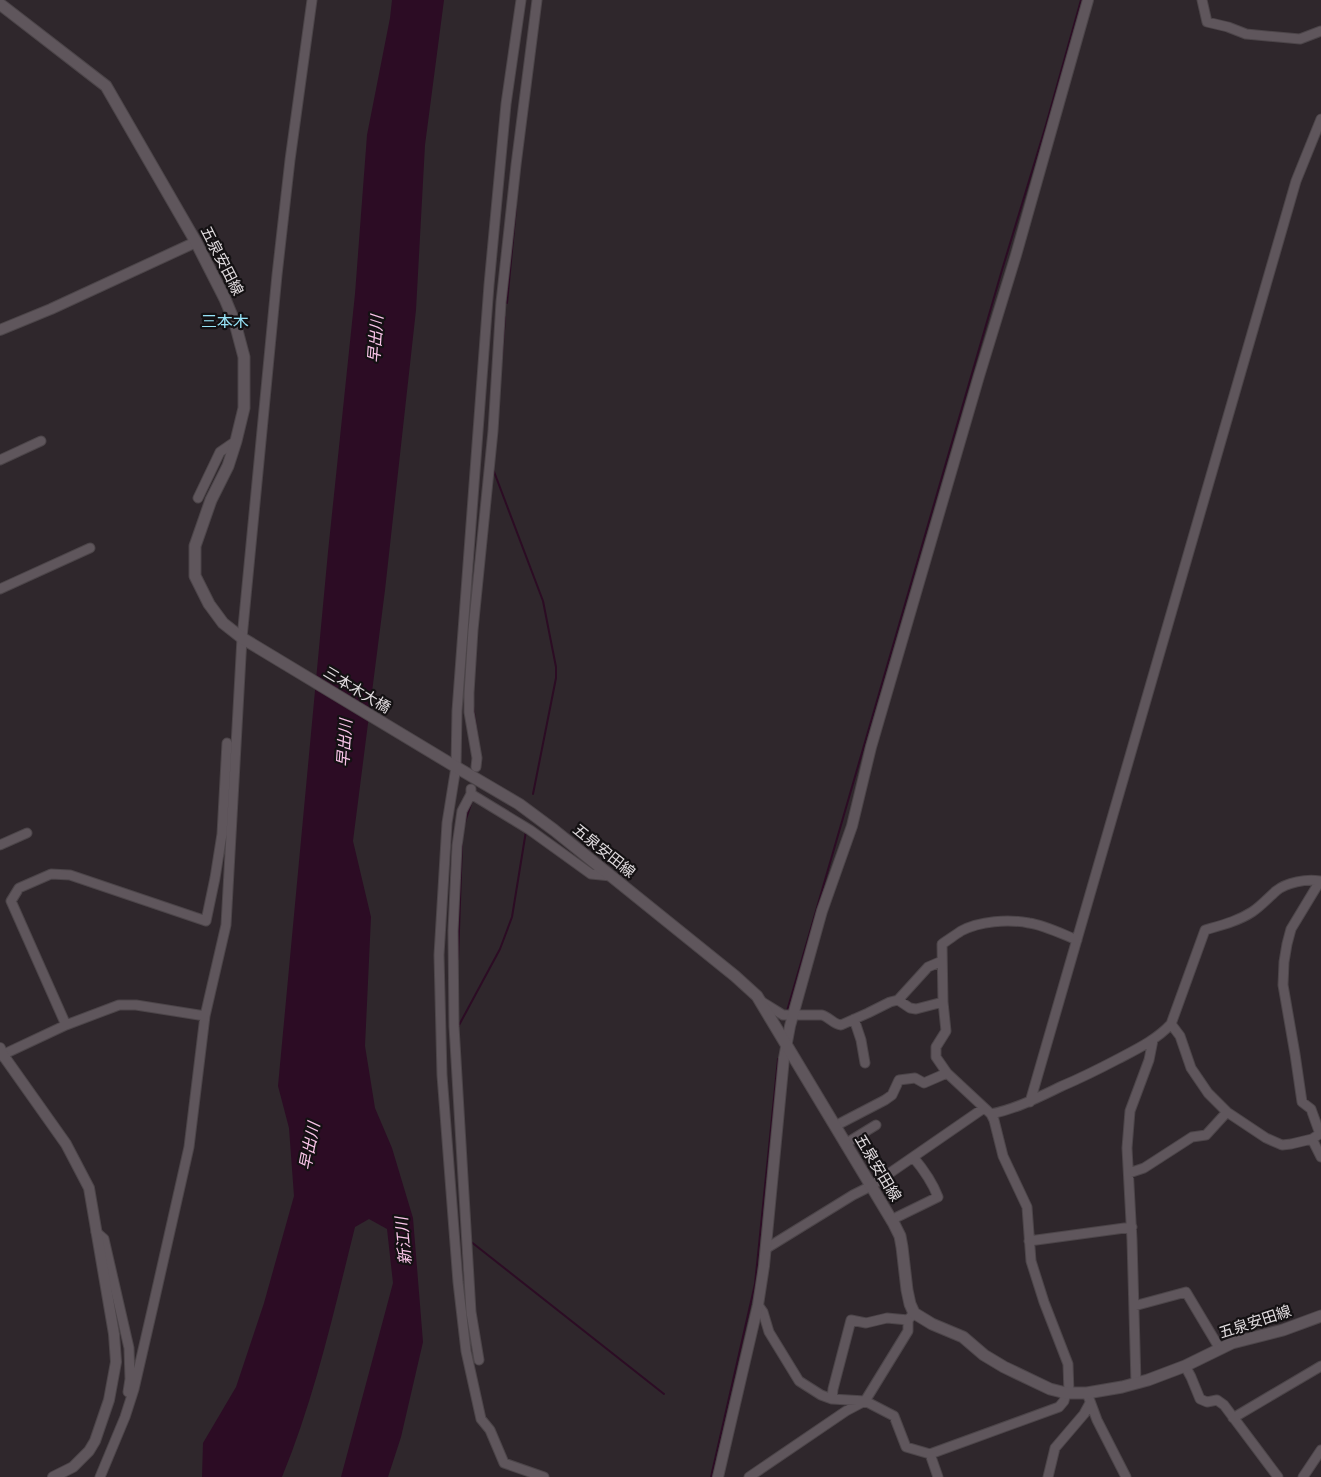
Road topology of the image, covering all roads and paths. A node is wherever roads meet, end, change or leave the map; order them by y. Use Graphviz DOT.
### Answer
graph roads {
  1 [pos="312,0"];
  2 [pos="521,0"];
  3 [pos="537,0"];
  4 [pos="1088,0"];
  5 [pos="1202,0"];
  6 [pos="0,4"];
  7 [pos="1321,31"];
  8 [pos="1321,120"];
  9 [pos="196,242"];
  10 [pos="0,330"];
  11 [pos="236,440"];
  12 [pos="41,441"];
  13 [pos="0,460"];
  14 [pos="198,498"];
  15 [pos="90,548"];
  16 [pos="0,589"];
  17 [pos="244,639"];
  18 [pos="227,743"];
  19 [pos="454,766"];
  20 [pos="476,768"];
  21 [pos="27,833"];
  22 [pos="0,845"];
  23 [pos="611,876"];
  24 [pos="1077,940"];
  25 [pos="942,961"];
  26 [pos="759,1000"];
  27 [pos="898,1000"];
  28 [pos="943,1002"];
  29 [pos="793,1015"];
  30 [pos="205,1016"];
  31 [pos="854,1019"];
  32 [pos="1171,1024"];
  33 [pos="66,1025"];
  34 [pos="1152,1040"];
  35 [pos="786,1044"];
  36 [pos="1,1053"];
  37 [pos="865,1063"];
  38 [pos="947,1073"];
  39 [pos="1030,1102"];
  40 [pos="987,1111"];
  41 [pos="1228,1112"];
  42 [pos="876,1125"];
  43 [pos="835,1126"];
  44 [pos="1317,1135"];
  45 [pos="845,1144"];
  46 [pos="913,1157"];
  47 [pos="1321,1157"];
  48 [pos="1129,1173"];
  49 [pos="871,1186"];
  50 [pos="891,1220"];
  51 [pos="1132,1227"];
  52 [pos="96,1232"];
  53 [pos="1029,1242"];
  54 [pos="767,1248"];
  55 [pos="758,1305"];
  56 [pos="1134,1306"];
  57 [pos="911,1316"];
  58 [pos="1321,1316"];
  59 [pos="1220,1349"];
  60 [pos="479,1360"];
  61 [pos="1185,1366"];
  62 [pos="1321,1366"];
  63 [pos="1136,1383"];
  64 [pos="1068,1393"];
  65 [pos="1089,1398"];
  66 [pos="832,1399"];
  67 [pos="864,1401"];
  68 [pos="125,1417"];
  69 [pos="1233,1418"];
  70 [pos="1321,1450"];
  71 [pos="930,1454"];
  72 [pos="53,1477"];
  73 [pos="100,1477"];
  74 [pos="544,1477"];
  75 [pos="718,1477"];
  76 [pos="749,1477"];
  77 [pos="938,1477"];
  78 [pos="1048,1477"];
  79 [pos="1126,1477"];
  80 [pos="1278,1477"];
  81 [pos="1303,1477"];
  1 -- 17 [label="street"];
  2 -- 19 [label="street"];
  3 -- 20 [label="street"];
  4 -- 29 [label="street"];
  5 -- 7 [label="street"];
  6 -- 9 [label="main road, 五泉安田線"];
  8 -- 24 [label="street"];
  9 -- 10 [label="street"];
  9 -- 11 [label="main road, 五泉安田線"];
  11 -- 14 [label="street"];
  11 -- 17 [label="main road, 五泉安田線"];
  12 -- 13 [label="street"];
  15 -- 16 [label="street"];
  17 -- 19 [label="main road, 三本木大橋"];
  17 -- 30 [label="street"];
  18 -- 33 [label="street"];
  19 -- 23 [label="main road, 五泉安田線"];
  19 -- 74 [label="street"];
  21 -- 22 [label="street"];
  23 -- 26 [label="main road, 五泉安田線"];
  23 -- 60 [label="street"];
  24 -- 25 [label="street"];
  24 -- 39 [label="street"];
  25 -- 27 [label="street"];
  25 -- 28 [label="street"];
  26 -- 29 [label="street"];
  26 -- 35 [label="main road, 五泉安田線"];
  27 -- 28 [label="street"];
  27 -- 31 [label="street"];
  28 -- 38 [label="street"];
  29 -- 31 [label="street"];
  29 -- 35 [label="street"];
  30 -- 33 [label="street"];
  30 -- 68 [label="street"];
  31 -- 37 [label="street"];
  32 -- 34 [label="street"];
  32 -- 41 [label="street"];
  32 -- 44 [label="street"];
  33 -- 36 [label="street"];
  34 -- 39 [label="street"];
  34 -- 48 [label="street"];
  35 -- 43 [label="main road, 五泉安田線"];
  35 -- 54 [label="street"];
  36 -- 52 [label="street"];
  38 -- 40 [label="street"];
  38 -- 43 [label="street"];
  39 -- 40 [label="street"];
  40 -- 46 [label="street"];
  40 -- 53 [label="street"];
  41 -- 44 [label="street"];
  41 -- 48 [label="street"];
  42 -- 45 [label="street"];
  43 -- 45 [label="main road, 五泉安田線"];
  44 -- 47 [label="street"];
  45 -- 49 [label="main road, 五泉安田線"];
  46 -- 49 [label="street"];
  46 -- 50 [label="street"];
  48 -- 51 [label="street"];
  49 -- 50 [label="main road, 五泉安田線"];
  49 -- 54 [label="street"];
  50 -- 57 [label="main road, 五泉安田線"];
  51 -- 53 [label="street"];
  51 -- 56 [label="street"];
  52 -- 68 [label="street"];
  52 -- 72 [label="street"];
  53 -- 64 [label="street"];
  54 -- 55 [label="street"];
  55 -- 66 [label="street"];
  55 -- 75 [label="street"];
  56 -- 59 [label="street"];
  56 -- 63 [label="street"];
  57 -- 64 [label="main road, 五泉安田線"];
  57 -- 66 [label="street"];
  57 -- 67 [label="street"];
  58 -- 59 [label="main road, 五泉安田線"];
  59 -- 61 [label="main road, 五泉安田線"];
  61 -- 63 [label="main road, 五泉安田線"];
  61 -- 69 [label="street"];
  62 -- 69 [label="street"];
  63 -- 65 [label="main road, 五泉安田線"];
  64 -- 65 [label="main road, 五泉安田線"];
  64 -- 71 [label="street"];
  65 -- 78 [label="street"];
  65 -- 79 [label="street"];
  66 -- 67 [label="street"];
  67 -- 71 [label="street"];
  67 -- 76 [label="street"];
  68 -- 73 [label="street"];
  69 -- 80 [label="street"];
  70 -- 81 [label="street"];
  71 -- 77 [label="street"];
}
